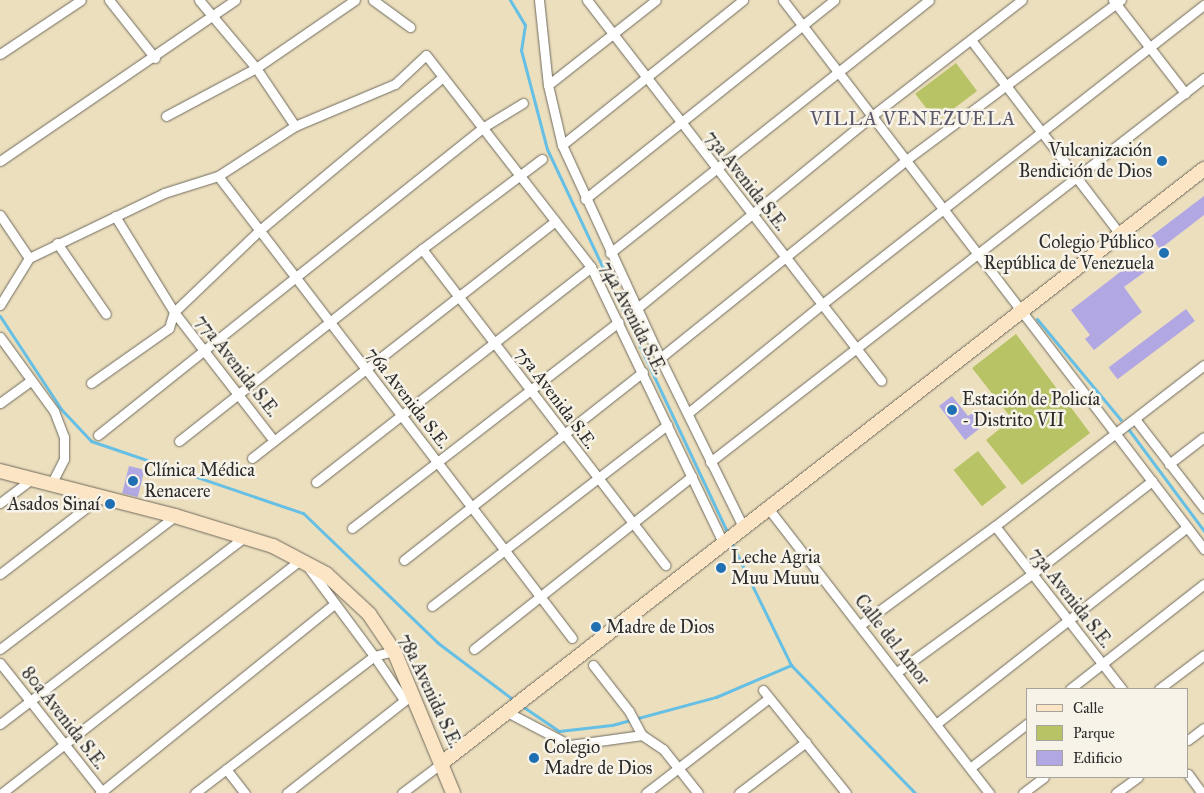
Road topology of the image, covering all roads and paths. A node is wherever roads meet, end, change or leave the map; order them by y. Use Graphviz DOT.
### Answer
graph roads {
  1 [pos="81,0"];
  2 [pos="199,0"];
  3 [pos="235,0"];
  4 [pos="356,0"];
  5 [pos="373,0"];
  6 [pos="587,0"];
  7 [pos="656,0"];
  8 [pos="743,0"];
  9 [pos="782,0"];
  10 [pos="834,0"];
  11 [pos="929,0"];
  12 [pos="1022,0"];
  13 [pos="111,1"];
  14 [pos="542,1"];
  15 [pos="1117,1"];
  16 [pos="1204,5"];
  17 [pos="213,16"];
  18 [pos="802,25"];
  19 [pos="410,27"];
  20 [pos="612,34"];
  21 [pos="971,40"];
  22 [pos="1149,47"];
  23 [pos="0,54"];
  24 [pos="155,58"];
  25 [pos="256,68"];
  26 [pos="838,70"];
  27 [pos="443,77"];
  28 [pos="1204,78"];
  29 [pos="645,79"];
  30 [pos="548,85"];
  31 [pos="1006,85"];
  32 [pos="1185,93"];
  33 [pos="524,103"];
  34 [pos="873,115"];
  35 [pos="166,116"];
  36 [pos="680,123"];
  37 [pos="294,126"];
  38 [pos="482,128"];
  39 [pos="1042,133"];
  40 [pos="562,144"];
  41 [pos="542,159"];
  42 [pos="0,160"];
  43 [pos="906,160"];
  44 [pos="715,168"];
  45 [pos="1204,170"];
  46 [pos="218,176"];
  47 [pos="520,176"];
  48 [pos="1077,179"];
  49 [pos="585,199"];
  50 [pos="943,209"];
  51 [pos="0,215"];
  52 [pos="751,215"];
  53 [pos="115,216"];
  54 [pos="554,222"];
  55 [pos="260,229"];
  56 [pos="1120,234"];
  57 [pos="57,242"];
  58 [pos="422,249"];
  59 [pos="610,253"];
  60 [pos="977,255"];
  61 [pos="29,258"];
  62 [pos="785,258"];
  63 [pos="591,267"];
  64 [pos="295,278"];
  65 [pos="458,297"];
  66 [pos="821,304"];
  67 [pos="0,305"];
  68 [pos="636,309"];
  69 [pos="1021,310"];
  70 [pos="174,312"];
  71 [pos="106,314"];
  72 [pos="619,322"];
  73 [pos="329,323"];
  74 [pos="0,337"];
  75 [pos="494,343"];
  76 [pos="856,349"];
  77 [pos="205,350"];
  78 [pos="660,358"];
  79 [pos="1204,365"];
  80 [pos="365,369"];
  81 [pos="643,372"];
  82 [pos="30,381"];
  83 [pos="881,381"];
  84 [pos="91,382"];
  85 [pos="531,390"];
  86 [pos="239,395"];
  87 [pos="0,403"];
  88 [pos="688,414"];
  89 [pos="401,416"];
  90 [pos="1134,419"];
  91 [pos="667,425"];
  92 [pos="1115,433"];
  93 [pos="98,434"];
  94 [pos="564,434"];
  95 [pos="1204,437"];
  96 [pos="179,441"];
  97 [pos="274,441"];
  98 [pos="252,458"];
  99 [pos="437,462"];
  100 [pos="710,462"];
  101 [pos="1169,464"];
  102 [pos="0,471"];
  103 [pos="692,476"];
  104 [pos="597,478"];
  105 [pos="31,480"];
  106 [pos="1152,481"];
  107 [pos="316,482"];
  108 [pos="52,483"];
  109 [pos="100,497"];
  110 [pos="0,503"];
  111 [pos="471,507"];
  112 [pos="768,508"];
  113 [pos="1204,508"];
  114 [pos="175,516"];
  115 [pos="632,524"];
  116 [pos="995,526"];
  117 [pos="744,527"];
  118 [pos="1187,527"];
  119 [pos="352,528"];
  120 [pos="245,537"];
  121 [pos="723,543"];
  122 [pos="1204,549"];
  123 [pos="504,550"];
  124 [pos="302,559"];
  125 [pos="404,560"];
  126 [pos="665,565"];
  127 [pos="0,574"];
  128 [pos="1032,574"];
  129 [pos="1204,584"];
  130 [pos="540,596"];
  131 [pos="334,604"];
  132 [pos="432,606"];
  133 [pos="1068,620"];
  134 [pos="860,625"];
  135 [pos="572,638"];
  136 [pos="474,649"];
  137 [pos="0,650"];
  138 [pos="394,651"];
  139 [pos="1204,655"];
  140 [pos="374,656"];
  141 [pos="0,663"];
  142 [pos="1102,664"];
  143 [pos="593,665"];
  144 [pos="896,672"];
  145 [pos="1071,688"];
  146 [pos="1121,688"];
  147 [pos="1160,688"];
  148 [pos="763,690"];
  149 [pos="409,697"];
  150 [pos="770,698"];
  151 [pos="30,702"];
  152 [pos="515,706"];
  153 [pos="0,724"];
  154 [pos="936,724"];
  155 [pos="1026,725"];
  156 [pos="1204,728"];
  157 [pos="642,735"];
  158 [pos="1189,739"];
  159 [pos="806,742"];
  160 [pos="64,747"];
  161 [pos="443,762"];
  162 [pos="678,768"];
  163 [pos="970,768"];
  164 [pos="226,769"];
  165 [pos="1189,775"];
  166 [pos="1043,778"];
  167 [pos="1137,778"];
  168 [pos="12,785"];
  169 [pos="844,790"];
  170 [pos="2,793"];
  171 [pos="18,793"];
  172 [pos="102,793"];
  173 [pos="195,793"];
  174 [pos="245,793"];
  175 [pos="287,793"];
  176 [pos="402,793"];
  177 [pos="454,793"];
  178 [pos="646,793"];
  179 [pos="698,793"];
  180 [pos="739,793"];
  181 [pos="834,793"];
  182 [pos="989,793"];
  183 [pos="1023,793"];
  184 [pos="1116,793"];
  185 [pos="1202,793"];
  1 -- 23 [label="street"];
  2 -- 17 [label="street"];
  3 -- 17 [label="street"];
  4 -- 25 [label="street"];
  5 -- 19 [label="street"];
  6 -- 20 [label="street, 73a Avenida S.E."];
  7 -- 20 [label="street"];
  8 -- 29 [label="street"];
  9 -- 18 [label="street"];
  10 -- 18 [label="street"];
  11 -- 26 [label="street"];
  12 -- 21 [label="street"];
  13 -- 24 [label="street"];
  14 -- 30 [label="street, 74a Avenida S.E."];
  15 -- 22 [label="street"];
  15 -- 31 [label="street"];
  16 -- 22 [label="street"];
  17 -- 24 [label="street"];
  17 -- 25 [label="street"];
  18 -- 26 [label="street"];
  18 -- 36 [label="street"];
  20 -- 29 [label="street, 73a Avenida S.E."];
  20 -- 30 [label="street"];
  21 -- 31 [label="street"];
  21 -- 34 [label="street"];
  22 -- 32 [label="street"];
  22 -- 39 [label="street"];
  24 -- 42 [label="street"];
  25 -- 35 [label="street"];
  25 -- 37 [label="street"];
  26 -- 34 [label="street"];
  26 -- 44 [label="street"];
  27 -- 37 [label="street, 74a Avenida S.E."];
  27 -- 38 [label="street, 74a Avenida S.E."];
  27 -- 55 [label="street"];
  28 -- 32 [label="street"];
  29 -- 36 [label="street, 73a Avenida S.E."];
  29 -- 40 [label="street"];
  30 -- 40 [label="street, 74a Avenida S.E."];
  31 -- 39 [label="street"];
  31 -- 43 [label="street"];
  32 -- 48 [label="street"];
  33 -- 38 [label="street"];
  34 -- 43 [label="street"];
  34 -- 52 [label="street"];
  36 -- 44 [label="street, 73a Avenida S.E."];
  36 -- 49 [label="street"];
  37 -- 46 [label="street"];
  38 -- 47 [label="street, 74a Avenida S.E."];
  38 -- 64 [label="street"];
  39 -- 48 [label="street"];
  39 -- 50 [label="street"];
  40 -- 49 [label="street, 74a Avenida S.E."];
  41 -- 47 [label="street"];
  43 -- 50 [label="street"];
  43 -- 62 [label="street"];
  44 -- 52 [label="street, 73a Avenida S.E."];
  44 -- 59 [label="street"];
  45 -- 56 [label="street"];
  46 -- 53 [label="street"];
  46 -- 55 [label="street, 76a Avenida S.E."];
  47 -- 54 [label="street, 74a Avenida S.E."];
  47 -- 58 [label="street"];
  48 -- 56 [label="street"];
  48 -- 60 [label="street"];
  49 -- 59 [label="street, 74a Avenida S.E."];
  50 -- 60 [label="street"];
  50 -- 66 [label="street"];
  51 -- 61 [label="street"];
  52 -- 62 [label="street, 73a Avenida S.E."];
  52 -- 68 [label="street"];
  53 -- 57 [label="street"];
  53 -- 70 [label="street, 77a Avenida S.E."];
  54 -- 63 [label="street, 74a Avenida S.E."];
  54 -- 65 [label="street"];
  55 -- 64 [label="street, 76a Avenida S.E."];
  55 -- 70 [label="street"];
  56 -- 69 [label="street"];
  57 -- 61 [label="street"];
  57 -- 71 [label="street"];
  58 -- 65 [label="street, 75a Avenida S.E."];
  58 -- 73 [label="street"];
  59 -- 68 [label="street, 74a Avenida S.E."];
  60 -- 69 [label="street"];
  60 -- 76 [label="street"];
  61 -- 67 [label="street"];
  62 -- 66 [label="street, 73a Avenida S.E."];
  62 -- 78 [label="street"];
  63 -- 72 [label="street, 74a Avenida S.E."];
  63 -- 75 [label="street"];
  64 -- 73 [label="street, 76a Avenida S.E."];
  64 -- 77 [label="street"];
  65 -- 75 [label="street, 75a Avenida S.E."];
  65 -- 80 [label="street"];
  66 -- 76 [label="street, 73a Avenida S.E."];
  66 -- 88 [label="street"];
  68 -- 78 [label="street, 74a Avenida S.E."];
  69 -- 92 [label="street"];
  69 -- 112 [label="street"];
  70 -- 77 [label="street, 77a Avenida S.E."];
  70 -- 84 [label="street"];
  72 -- 81 [label="street, 74a Avenida S.E."];
  72 -- 85 [label="street"];
  73 -- 80 [label="street, 76a Avenida S.E."];
  73 -- 86 [label="street"];
  74 -- 82 [label="street"];
  75 -- 85 [label="street, 75a Avenida S.E."];
  75 -- 89 [label="street"];
  76 -- 83 [label="street, 73a Avenida S.E."];
  76 -- 100 [label="street"];
  77 -- 86 [label="street, 77a Avenida S.E."];
  77 -- 93 [label="street"];
  78 -- 88 [label="street, 74a Avenida S.E."];
  79 -- 90 [label="street"];
  80 -- 89 [label="street, 76a Avenida S.E."];
  80 -- 97 [label="street"];
  81 -- 91 [label="street, 74a Avenida S.E."];
  81 -- 94 [label="street"];
  82 -- 87 [label="street"];
  82 -- 108 [label="street"];
  85 -- 94 [label="street, 75a Avenida S.E."];
  85 -- 99 [label="street"];
  86 -- 96 [label="street"];
  86 -- 97 [label="street, 77a Avenida S.E."];
  88 -- 100 [label="street, 74a Avenida S.E."];
  89 -- 99 [label="street, 76a Avenida S.E."];
  89 -- 107 [label="street"];
  90 -- 92 [label="street"];
  90 -- 101 [label="street"];
  91 -- 103 [label="street, 74a Avenida S.E."];
  91 -- 104 [label="street"];
  92 -- 106 [label="street"];
  92 -- 116 [label="street"];
  94 -- 104 [label="street, 75a Avenida S.E."];
  94 -- 111 [label="street"];
  95 -- 101 [label="street"];
  97 -- 98 [label="street"];
  99 -- 111 [label="street, 76a Avenida S.E."];
  99 -- 119 [label="street"];
  100 -- 117 [label="street, 74a Avenida S.E."];
  101 -- 113 [label="street"];
  102 -- 105 [label="street, 78a Avenida S.E."];
  103 -- 115 [label="street"];
  103 -- 121 [label="street, 74a Avenida S.E."];
  104 -- 115 [label="street, 75a Avenida S.E."];
  104 -- 123 [label="street"];
  105 -- 108 [label="street, 78a Avenida S.E."];
  105 -- 110 [label="street"];
  106 -- 118 [label="street"];
  106 -- 128 [label="street"];
  108 -- 109 [label="street, 78a Avenida S.E."];
  109 -- 114 [label="street, 78a Avenida S.E."];
  109 -- 127 [label="street"];
  111 -- 123 [label="street, 76a Avenida S.E."];
  111 -- 125 [label="street"];
  112 -- 117 [label="street"];
  112 -- 134 [label="street, Calle del Amor"];
  114 -- 120 [label="street, 78a Avenida S.E."];
  114 -- 137 [label="street"];
  115 -- 126 [label="street, 75a Avenida S.E."];
  115 -- 130 [label="street"];
  116 -- 128 [label="street, 73a Avenida S.E."];
  116 -- 134 [label="street"];
  117 -- 121 [label="street"];
  118 -- 122 [label="street"];
  118 -- 133 [label="street"];
  120 -- 124 [label="street, 78a Avenida S.E."];
  120 -- 151 [label="street"];
  121 -- 152 [label="street"];
  123 -- 130 [label="street, 76a Avenida S.E."];
  123 -- 132 [label="street"];
  124 -- 131 [label="street"];
  124 -- 138 [label="street, 78a Avenida S.E."];
  124 -- 160 [label="street"];
  128 -- 133 [label="street, 73a Avenida S.E."];
  128 -- 144 [label="street"];
  129 -- 142 [label="street"];
  130 -- 135 [label="street, 76a Avenida S.E."];
  130 -- 136 [label="street"];
  131 -- 140 [label="street"];
  131 -- 172 [label="street"];
  133 -- 142 [label="street, 73a Avenida S.E."];
  133 -- 154 [label="street"];
  134 -- 144 [label="street, Calle del Amor"];
  138 -- 140 [label="street"];
  138 -- 149 [label="street, 78a Avenida S.E."];
  139 -- 147 [label="street"];
  140 -- 149 [label="street"];
  140 -- 164 [label="street"];
  141 -- 151 [label="street, 80a Avenida S.E."];
  142 -- 145 [label="street"];
  142 -- 146 [label="street, 73a Avenida S.E."];
  143 -- 157 [label="street"];
  144 -- 154 [label="street, Calle del Amor"];
  148 -- 150 [label="street"];
  149 -- 161 [label="street, 78a Avenida S.E."];
  149 -- 175 [label="street"];
  150 -- 159 [label="street"];
  150 -- 162 [label="street"];
  151 -- 153 [label="street"];
  151 -- 160 [label="street, 80a Avenida S.E."];
  152 -- 157 [label="street"];
  152 -- 161 [label="street"];
  154 -- 163 [label="street, Calle del Amor"];
  155 -- 163 [label="street"];
  156 -- 158 [label="street"];
  157 -- 162 [label="street"];
  159 -- 169 [label="street"];
  159 -- 180 [label="street"];
  160 -- 168 [label="street"];
  160 -- 172 [label="street, 80a Avenida S.E."];
  161 -- 176 [label="street"];
  161 -- 177 [label="street, 78a Avenida S.E."];
  162 -- 178 [label="street"];
  162 -- 179 [label="street"];
  163 -- 182 [label="street, Calle del Amor"];
  164 -- 173 [label="street"];
  164 -- 174 [label="street"];
  165 -- 185 [label="street"];
  166 -- 183 [label="street"];
  167 -- 184 [label="street"];
  168 -- 170 [label="street"];
  168 -- 171 [label="street"];
  169 -- 181 [label="street"];
}
